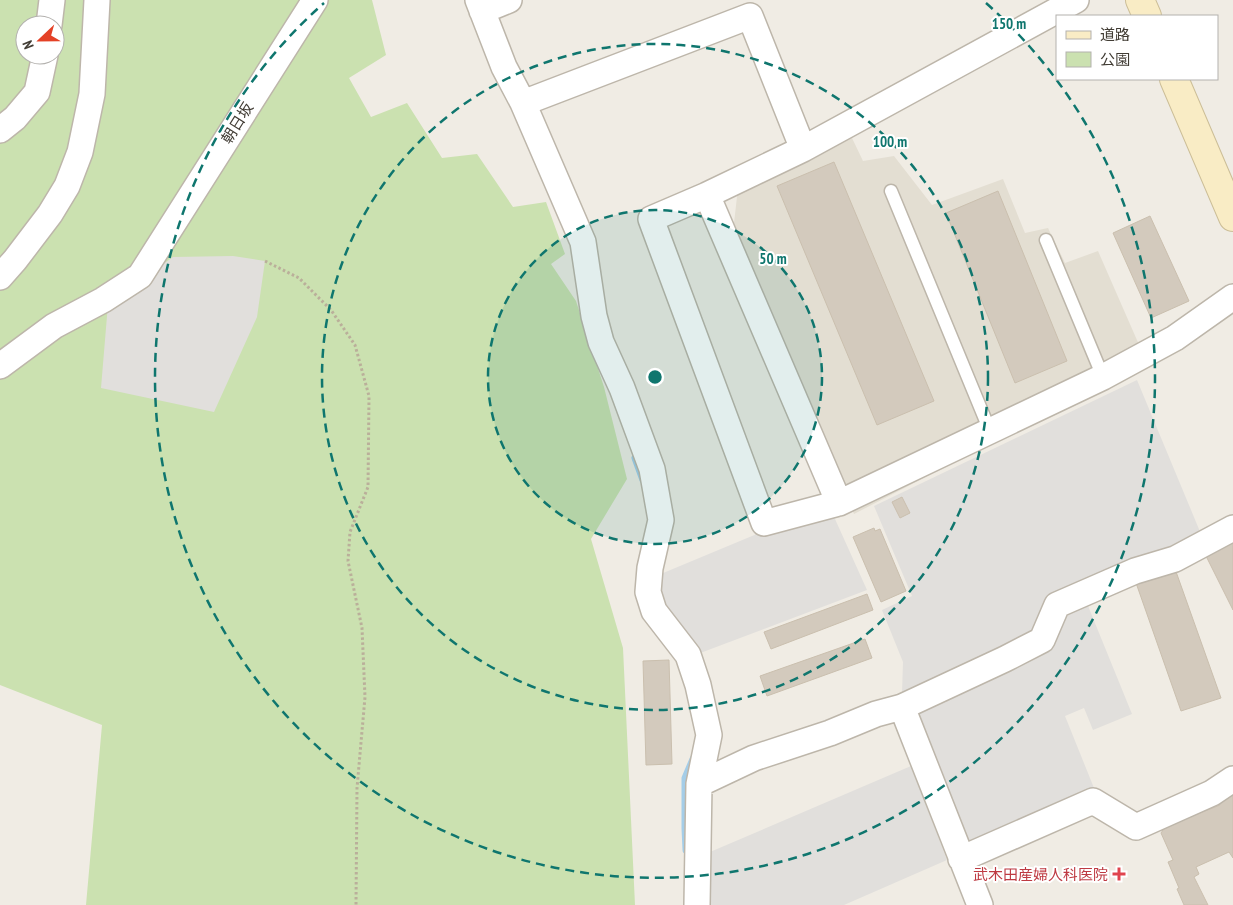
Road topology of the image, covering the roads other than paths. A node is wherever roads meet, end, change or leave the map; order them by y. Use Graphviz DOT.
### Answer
graph roads {
  1 [pos="52,0"];
  2 [pos="97,0"];
  3 [pos="315,0"];
  4 [pos="509,0"];
  5 [pos="1076,0"];
  6 [pos="1140,0"];
  7 [pos="480,6"];
  8 [pos="50,15"];
  9 [pos="1147,15"];
  10 [pos="43,65"];
  11 [pos="1174,80"];
  12 [pos="523,103"];
  13 [pos="0,130"];
  14 [pos="803,149"];
  15 [pos="891,191"];
  16 [pos="707,195"];
  17 [pos="1233,217"];
  18 [pos="1046,240"];
  19 [pos="0,277"];
  20 [pos="1233,297"];
  21 [pos="0,366"];
  22 [pos="1104,377"];
  23 [pos="990,431"];
  24 [pos="839,503"];
  25 [pos="1233,528"];
  26 [pos="902,706"];
  27 [pos="1233,779"];
  28 [pos="699,784"];
  29 [pos="961,859"];
  30 [pos="697,905"];
  31 [pos="980,905"];
  1 -- 8 [label="street"];
  2 -- 19 [label="street"];
  3 -- 21 [label="street, 朝日坂"];
  4 -- 7 [label="street"];
  5 -- 14 [label="street"];
  6 -- 9 [label="street"];
  7 -- 12 [label="street"];
  10 -- 13 [label="street"];
  11 -- 17 [label="street"];
  12 -- 14 [label="street"];
  12 -- 28 [label="street"];
  14 -- 16 [label="street"];
  15 -- 23 [label="lane"];
  16 -- 24 [label="street"];
  16 -- 24 [label="street"];
  18 -- 22 [label="lane"];
  20 -- 22 [label="street"];
  22 -- 23 [label="street"];
  23 -- 24 [label="street"];
  25 -- 26 [label="street"];
  26 -- 28 [label="street"];
  26 -- 29 [label="street"];
  27 -- 29 [label="street"];
  28 -- 30 [label="street"];
  29 -- 31 [label="street"];
}
